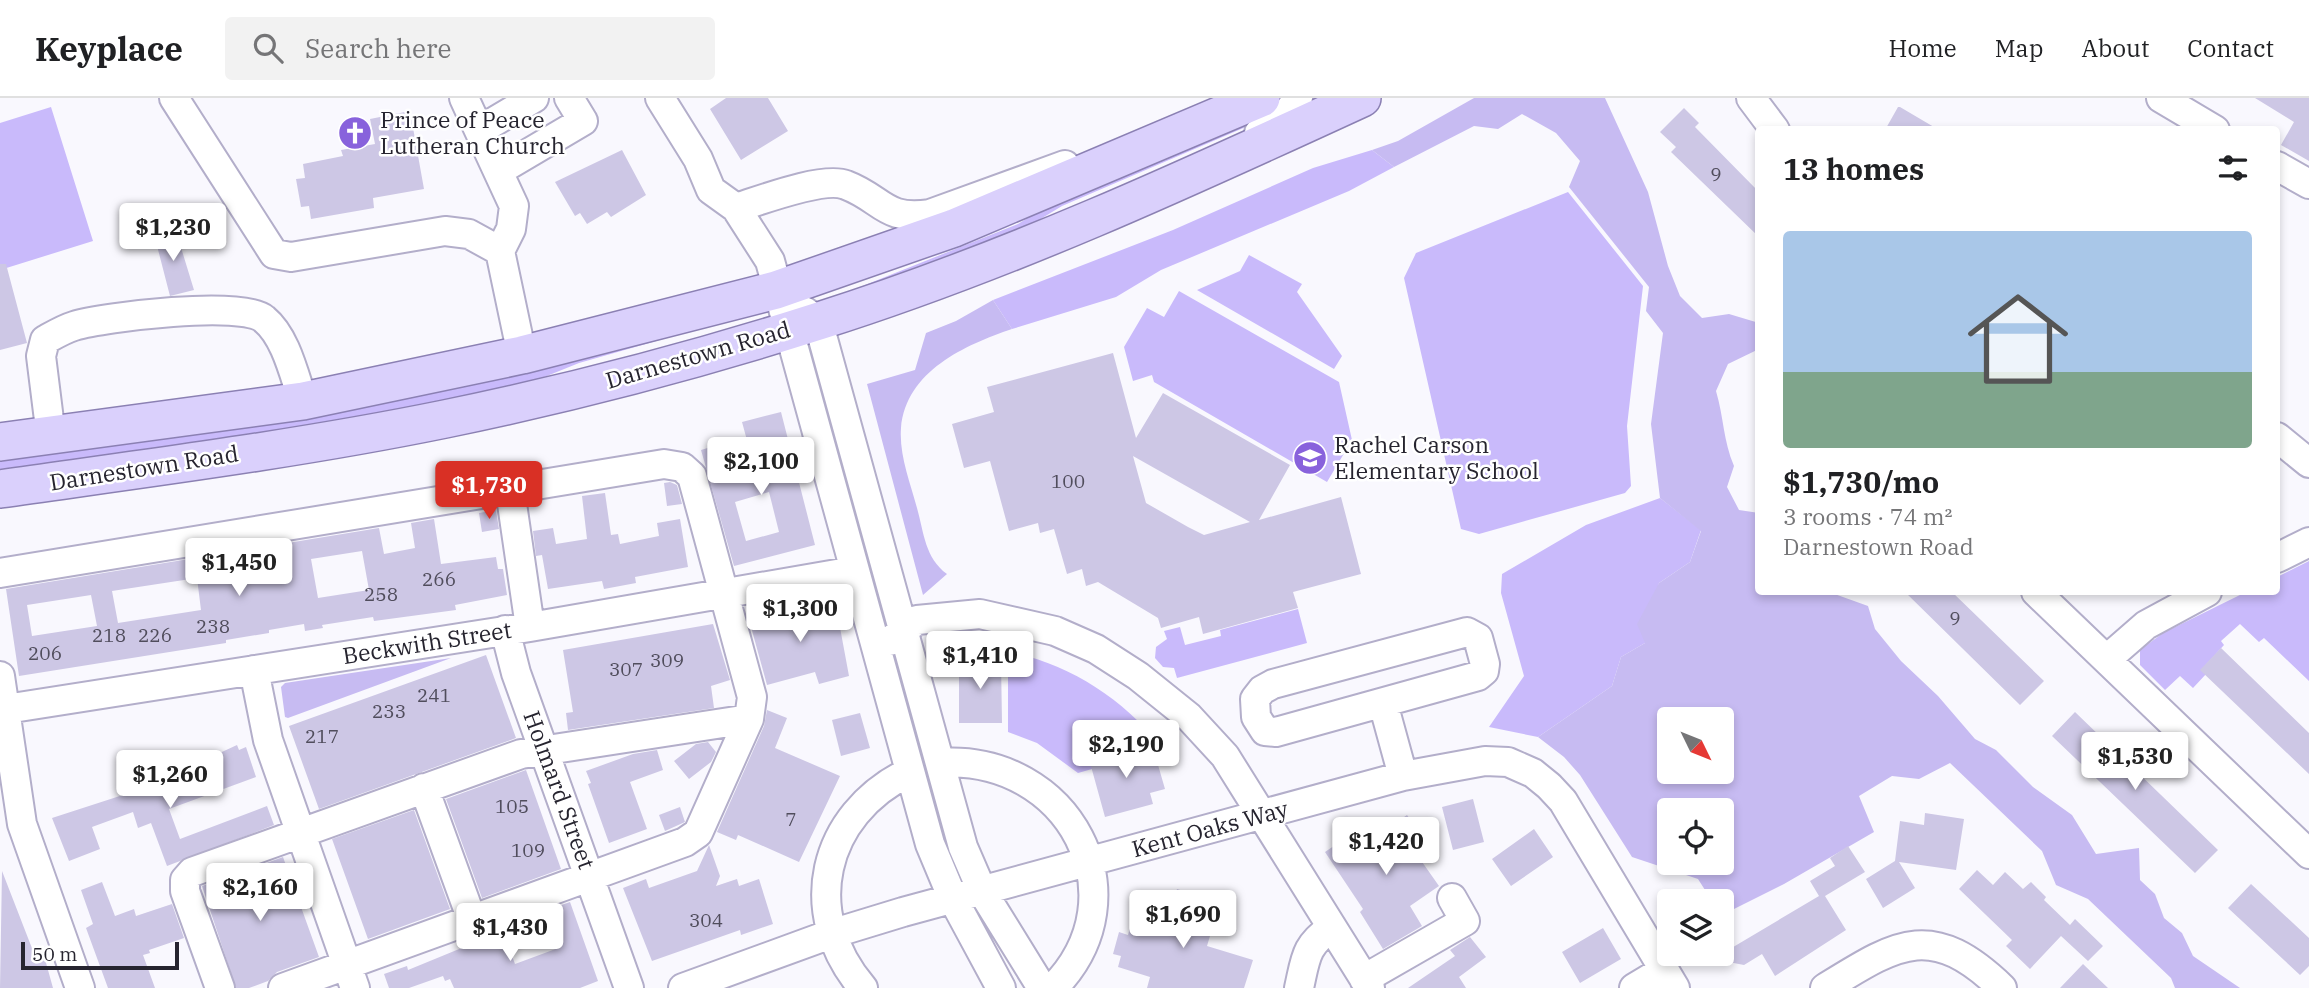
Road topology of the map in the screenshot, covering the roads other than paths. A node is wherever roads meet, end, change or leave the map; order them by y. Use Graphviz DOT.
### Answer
graph roads {
  1 [pos="174,98"];
  2 [pos="464,98"];
  3 [pos="534,98"];
  4 [pos="569,98"];
  5 [pos="660,98"];
  6 [pos="1231,98"];
  7 [pos="1261,98"];
  8 [pos="1298,98"];
  9 [pos="1362,98"];
  10 [pos="1751,98"];
  11 [pos="2161,98"];
  12 [pos="1772,126"];
  13 [pos="2208,126"];
  14 [pos="1193,129"];
  15 [pos="480,130"];
  16 [pos="1215,166"];
  17 [pos="2280,168"];
  18 [pos="500,170"];
  19 [pos="1086,174"];
  20 [pos="2309,184"];
  21 [pos="736,208"];
  22 [pos="500,251"];
  23 [pos="776,290"];
  24 [pos="802,326"];
  25 [pos="522,355"];
  26 [pos="303,401"];
  27 [pos="51,436"];
  28 [pos="2280,439"];
  29 [pos="0,442"];
  30 [pos="2309,463"];
  31 [pos="0,489"];
  32 [pos="510,490"];
  33 [pos="2309,542"];
  34 [pos="2280,556"];
  35 [pos="853,571"];
  36 [pos="0,573"];
  37 [pos="726,594"];
  38 [pos="2039,595"];
  39 [pos="2201,595"];
  40 [pos="517,629"];
  41 [pos="903,631"];
  42 [pos="877,652"];
  43 [pos="2107,659"];
  44 [pos="254,670"];
  45 [pos="0,676"];
  46 [pos="1383,703"];
  47 [pos="2,710"];
  48 [pos="749,719"];
  49 [pos="544,749"];
  50 [pos="940,763"];
  51 [pos="909,772"];
  52 [pos="1403,776"];
  53 [pos="424,788"];
  54 [pos="1263,814"];
  55 [pos="299,832"];
  56 [pos="13,836"];
  57 [pos="2309,854"];
  58 [pos="1088,862"];
  59 [pos="591,878"];
  60 [pos="982,891"];
  61 [pos="1452,898"];
  62 [pos="953,899"];
  63 [pos="472,920"];
  64 [pos="1332,927"];
  65 [pos="831,934"];
  66 [pos="351,977"];
  67 [pos="1670,979"];
  68 [pos="1367,984"];
  69 [pos="80,988"];
  70 [pos="220,988"];
  71 [pos="283,988"];
  72 [pos="629,988"];
  73 [pos="683,988"];
  74 [pos="863,988"];
  75 [pos="1001,988"];
  76 [pos="1042,988"];
  77 [pos="1053,988"];
  78 [pos="1298,988"];
  79 [pos="1634,988"];
  80 [pos="1825,988"];
  81 [pos="2002,988"];
  1 -- 22 [label="street"];
  2 -- 15 [label="street"];
  3 -- 15 [label="street"];
  4 -- 18 [label="street"];
  5 -- 21 [label="street"];
  6 -- 14 [label="street"];
  7 -- 14 [label="main road, Darnestown Road"];
  8 -- 16 [label="street"];
  9 -- 16 [label="main road, Darnestown Road"];
  10 -- 12 [label="street"];
  11 -- 13 [label="street"];
  14 -- 19 [label="main road, Darnestown Road"];
  15 -- 18 [label="street"];
  16 -- 24 [label="main road, Darnestown Road"];
  17 -- 20 [label="street"];
  18 -- 22 [label="street"];
  19 -- 21 [label="street"];
  19 -- 23 [label="main road, Darnestown Road"];
  21 -- 23 [label="street"];
  22 -- 25 [label="street"];
  23 -- 24 [label="street"];
  23 -- 25 [label="main road, Darnestown Road"];
  24 -- 31 [label="main road, Darnestown Road"];
  24 -- 35 [label="street"];
  24 -- 41 [label="street"];
  25 -- 26 [label="main road, Darnestown Road"];
  26 -- 27 [label="main road, Darnestown Road"];
  26 -- 27 [label="street"];
  27 -- 29 [label="main road, Darnestown Road"];
  28 -- 30 [label="street"];
  32 -- 36 [label="street"];
  32 -- 37 [label="street"];
  32 -- 40 [label="street, Holmard Street"];
  33 -- 34 [label="street"];
  35 -- 37 [label="street, Beckwith Street"];
  35 -- 42 [label="street"];
  37 -- 40 [label="street, Beckwith Street"];
  37 -- 48 [label="street"];
  38 -- 43 [label="street"];
  39 -- 43 [label="street"];
  40 -- 44 [label="street, Beckwith Street"];
  40 -- 49 [label="street, Holmard Street"];
  41 -- 42 [label="street"];
  41 -- 50 [label="street"];
  41 -- 54 [label="street"];
  42 -- 51 [label="street"];
  43 -- 57 [label="street"];
  44 -- 47 [label="street, Beckwith Street"];
  44 -- 55 [label="street"];
  45 -- 47 [label="street"];
  46 -- 46 [label="street"];
  46 -- 52 [label="street"];
  47 -- 56 [label="street"];
  48 -- 49 [label="street"];
  48 -- 59 [label="street"];
  49 -- 53 [label="street"];
  49 -- 59 [label="street, Holmard Street"];
  50 -- 58 [label="street"];
  50 -- 60 [label="street"];
  51 -- 62 [label="street"];
  51 -- 65 [label="street"];
  52 -- 54 [label="street, Kent Oaks Way"];
  52 -- 67 [label="street, Kent Oaks Way"];
  53 -- 55 [label="street"];
  53 -- 63 [label="street"];
  54 -- 58 [label="street, Kent Oaks Way"];
  54 -- 64 [label="street"];
  55 -- 66 [label="street"];
  55 -- 70 [label="street"];
  56 -- 69 [label="street"];
  58 -- 60 [label="street, Kent Oaks Way"];
  58 -- 77 [label="street"];
  59 -- 63 [label="street"];
  59 -- 72 [label="street, Holmard Street"];
  60 -- 62 [label="street, Kent Oaks Way"];
  60 -- 76 [label="street"];
  61 -- 68 [label="street"];
  62 -- 65 [label="street, Kent Oaks Way"];
  62 -- 75 [label="street"];
  63 -- 66 [label="street"];
  64 -- 68 [label="street"];
  64 -- 78 [label="street"];
  65 -- 73 [label="street, Kent Oaks Way"];
  65 -- 74 [label="street"];
  66 -- 71 [label="street"];
  67 -- 79 [label="street"];
  80 -- 81 [label="street"];
}
